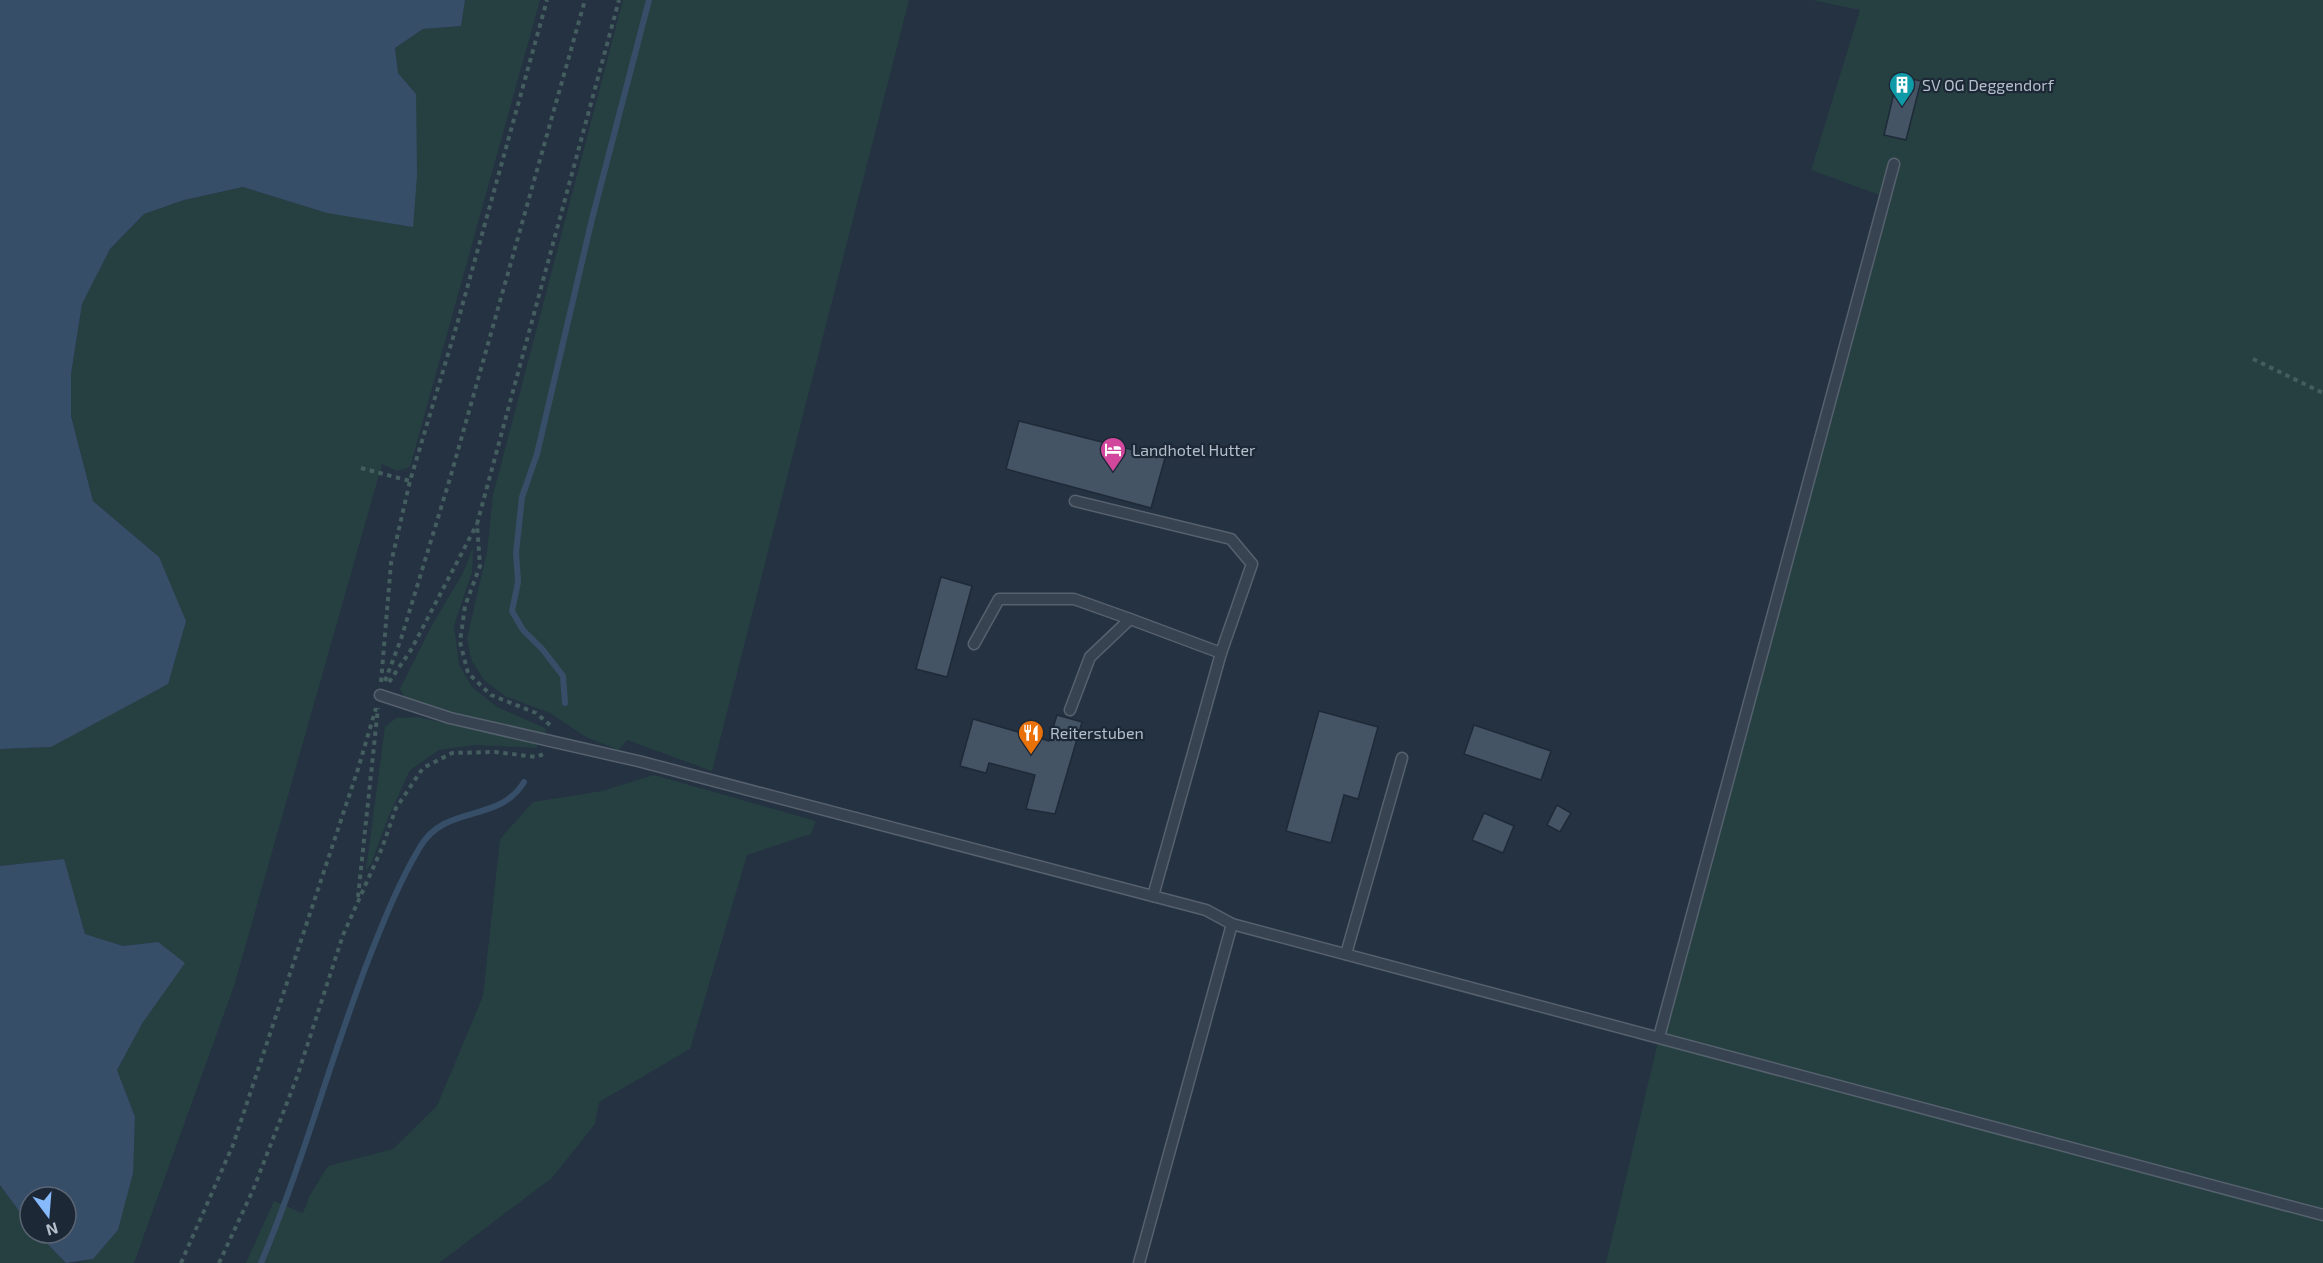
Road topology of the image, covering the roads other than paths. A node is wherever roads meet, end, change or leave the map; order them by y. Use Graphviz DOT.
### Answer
graph roads {
  1 [pos="1894,164"];
  2 [pos="1075,501"];
  3 [pos="1130,619"];
  4 [pos="974,644"];
  5 [pos="1221,653"];
  6 [pos="380,695"];
  7 [pos="1070,710"];
  8 [pos="1402,758"];
  9 [pos="1153,896"];
  10 [pos="1232,924"];
  11 [pos="1346,954"];
  12 [pos="1659,1037"];
  13 [pos="2323,1215"];
  14 [pos="1139,1263"];
  1 -- 12 [label="lane"];
  2 -- 5 [label="lane"];
  3 -- 4 [label="lane"];
  3 -- 5 [label="lane"];
  3 -- 7 [label="lane"];
  5 -- 9 [label="lane"];
  6 -- 9 [label="lane"];
  8 -- 11 [label="lane"];
  9 -- 10 [label="lane"];
  10 -- 11 [label="lane"];
  10 -- 14 [label="lane"];
  11 -- 12 [label="lane"];
  12 -- 13 [label="lane"];
}
